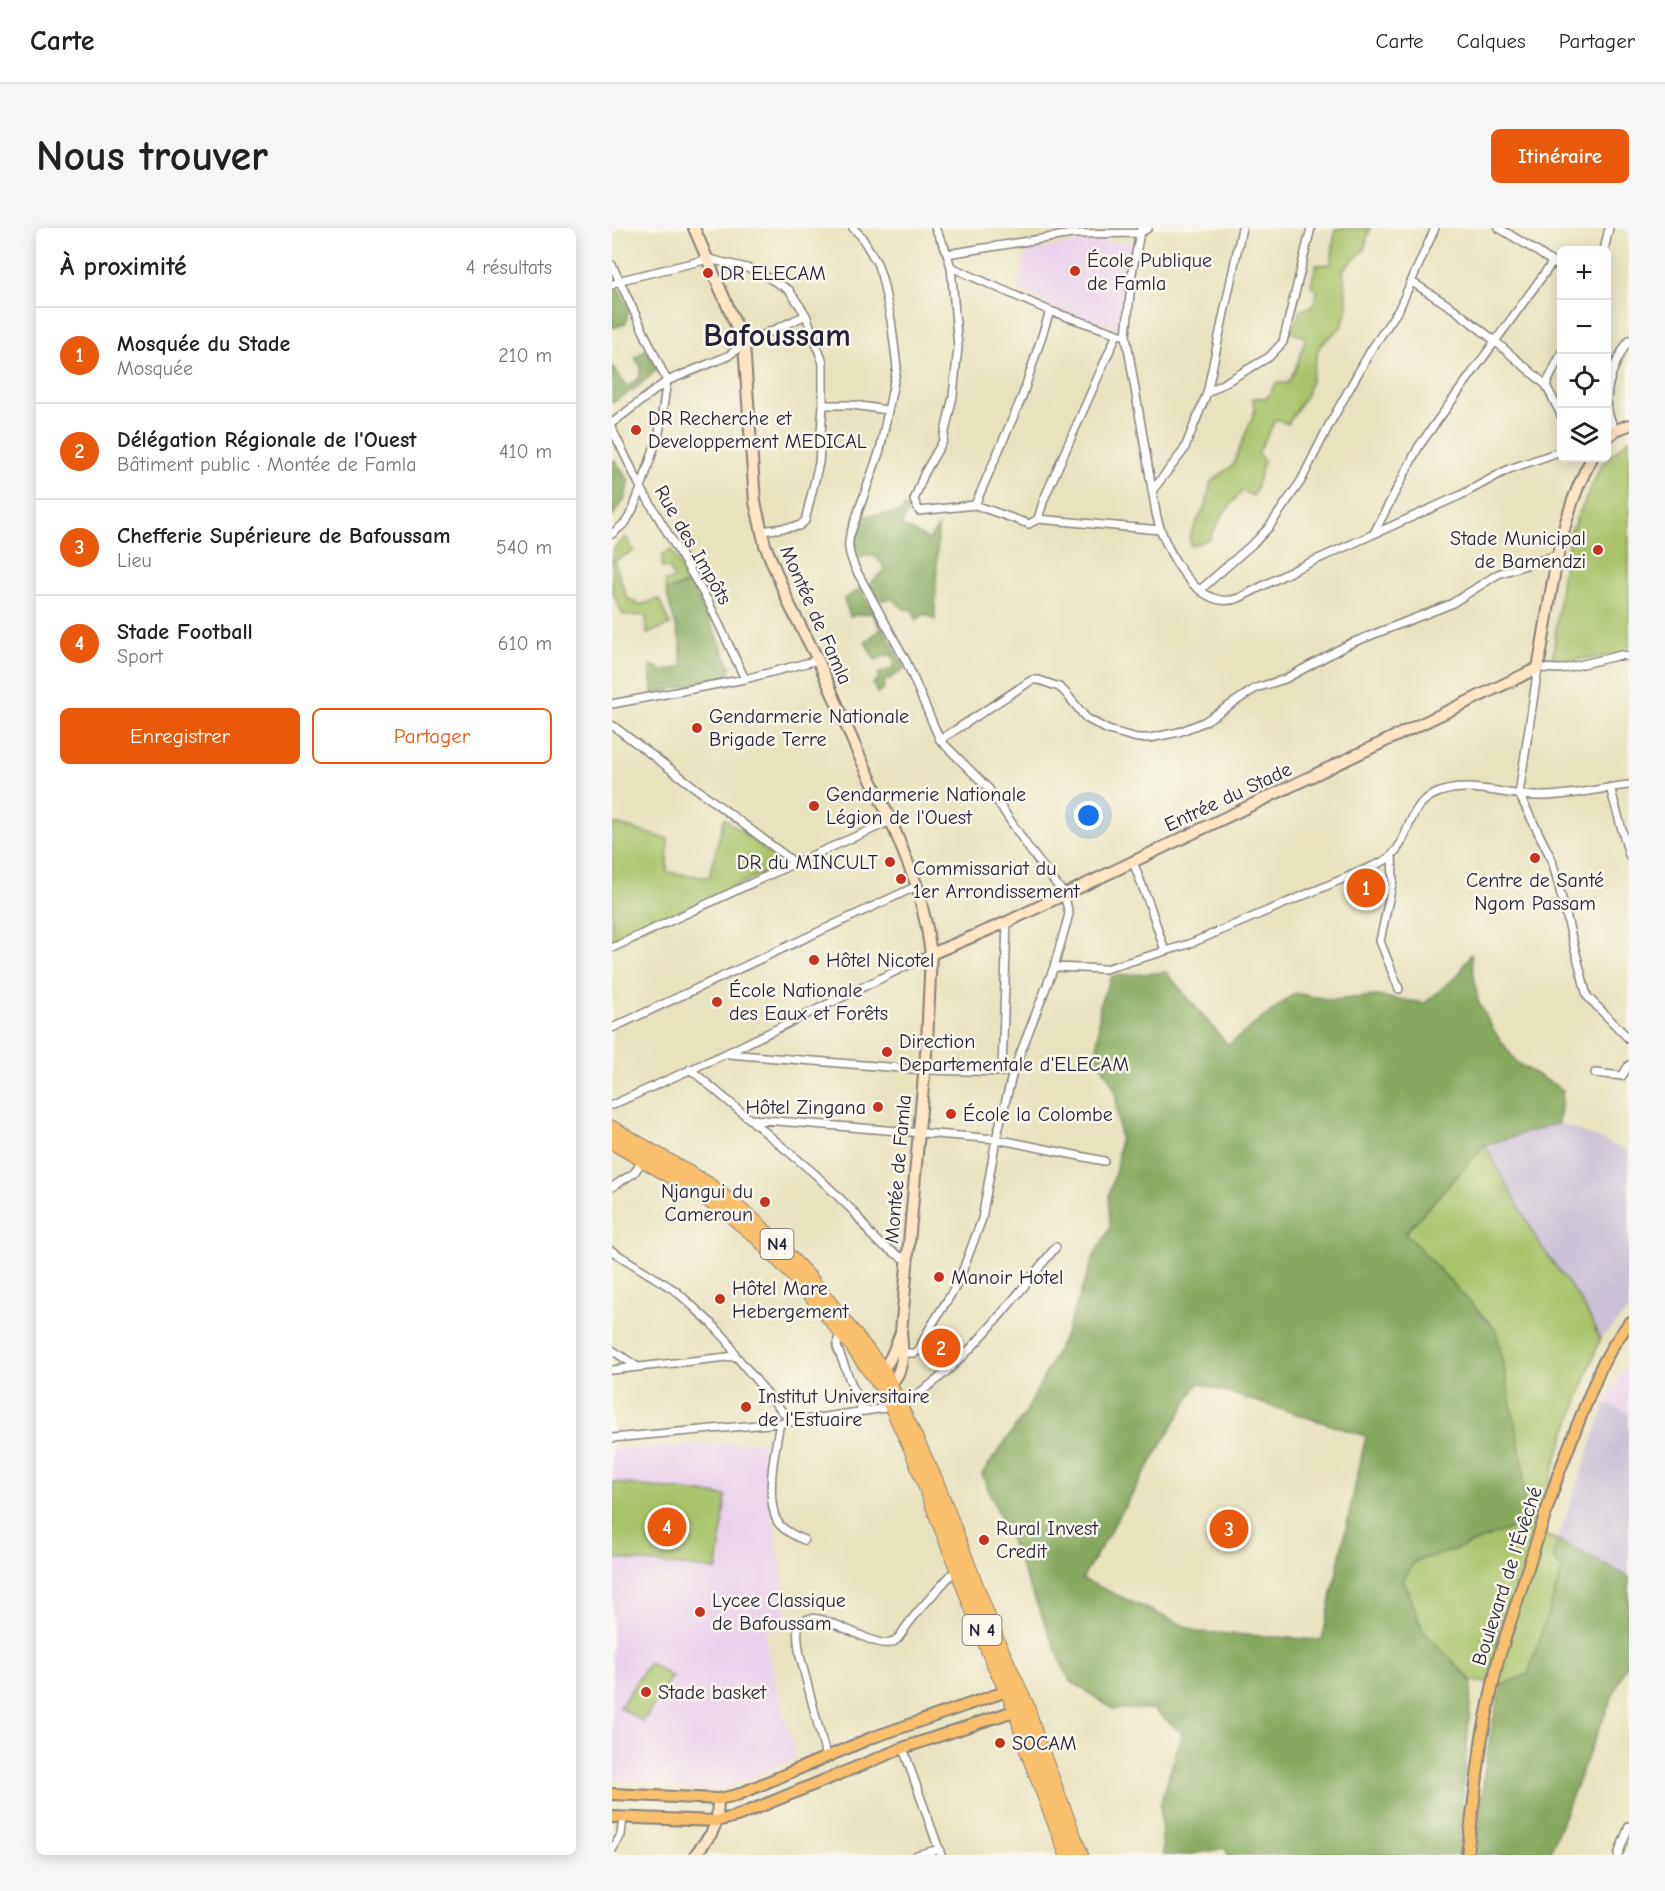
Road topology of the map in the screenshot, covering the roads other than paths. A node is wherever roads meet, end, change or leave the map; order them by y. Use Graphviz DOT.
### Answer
graph roads {
  1 [pos="694,228"];
  2 [pos="853,228"];
  3 [pos="935,228"];
  4 [pos="1148,228"];
  5 [pos="1242,228"];
  6 [pos="1311,228"];
  7 [pos="1435,228"];
  8 [pos="1498,228"];
  9 [pos="1610,228"];
  10 [pos="1140,230"];
  11 [pos="1072,231"];
  12 [pos="1605,246"];
  13 [pos="947,254"];
  14 [pos="709,259"];
  15 [pos="1552,263"];
  16 [pos="612,265"];
  17 [pos="1557,266"];
  18 [pos="951,267"];
  19 [pos="621,280"];
  20 [pos="1412,282"];
  21 [pos="612,285"];
  22 [pos="1050,311"];
  23 [pos="806,315"];
  24 [pos="1117,334"];
  25 [pos="1126,336"];
  26 [pos="1629,340"];
  27 [pos="1495,341"];
  28 [pos="744,344"];
  29 [pos="1561,354"];
  30 [pos="667,381"];
  31 [pos="1546,385"];
  32 [pos="1207,393"];
  33 [pos="823,405"];
  34 [pos="1558,408"];
  35 [pos="886,411"];
  36 [pos="612,423"];
  37 [pos="1629,425"];
  38 [pos="612,429"];
  39 [pos="1616,430"];
  40 [pos="1611,434"];
  41 [pos="1557,453"];
  42 [pos="1590,462"];
  43 [pos="641,488"];
  44 [pos="1152,491"];
  45 [pos="975,505"];
  46 [pos="1038,519"];
  47 [pos="1160,530"];
  48 [pos="761,531"];
  49 [pos="1374,532"];
  50 [pos="612,534"];
  51 [pos="1557,555"];
  52 [pos="1200,590"];
  53 [pos="1629,657"];
  54 [pos="818,660"];
  55 [pos="1538,668"];
  56 [pos="745,679"];
  57 [pos="612,704"];
  58 [pos="612,725"];
  59 [pos="940,740"];
  60 [pos="1629,784"];
  61 [pos="1610,787"];
  62 [pos="1519,794"];
  63 [pos="891,821"];
  64 [pos="1392,855"];
  65 [pos="1629,855"];
  66 [pos="1133,862"];
  67 [pos="795,863"];
  68 [pos="916,886"];
  69 [pos="1064,894"];
  70 [pos="1007,922"];
  71 [pos="612,948"];
  72 [pos="1165,951"];
  73 [pos="931,954"];
  74 [pos="1054,967"];
  75 [pos="1399,988"];
  76 [pos="612,1016"];
  77 [pos="614,1026"];
  78 [pos="1629,1038"];
  79 [pos="725,1053"];
  80 [pos="1629,1065"];
  81 [pos="690,1069"];
  82 [pos="925,1070"];
  83 [pos="1002,1072"];
  84 [pos="1012,1072"];
  85 [pos="1595,1073"];
  86 [pos="612,1106"];
  87 [pos="751,1119"];
  88 [pos="612,1128"];
  89 [pos="919,1132"];
  90 [pos="996,1139"];
  91 [pos="612,1142"];
  92 [pos="646,1155"];
  93 [pos="1104,1161"];
  94 [pos="612,1187"];
  95 [pos="1056,1247"];
  96 [pos="612,1251"];
  97 [pos="909,1262"];
  98 [pos="1629,1323"];
  99 [pos="846,1330"];
  100 [pos="612,1350"];
  101 [pos="899,1350"];
  102 [pos="736,1356"];
  103 [pos="636,1366"];
  104 [pos="612,1370"];
  105 [pos="879,1373"];
  106 [pos="887,1386"];
  107 [pos="897,1405"];
  108 [pos="862,1411"];
  109 [pos="791,1422"];
  110 [pos="780,1423"];
  111 [pos="612,1438"];
  112 [pos="804,1540"];
  113 [pos="963,1564"];
  114 [pos="1013,1689"];
  115 [pos="1021,1708"];
  116 [pos="903,1748"];
  117 [pos="826,1756"];
  118 [pos="612,1794"];
  119 [pos="718,1799"];
  120 [pos="618,1817"];
  121 [pos="717,1821"];
  122 [pos="1629,1826"];
  123 [pos="612,1850"];
  124 [pos="941,1852"];
  125 [pos="695,1855"];
  126 [pos="917,1855"];
  127 [pos="1067,1855"];
  128 [pos="1081,1855"];
  129 [pos="1467,1855"];
  130 [pos="1618,1855"];
  1 -- 14 [label="street, Montée de Famla"];
  2 -- 35 [label="street"];
  3 -- 13 [label="street"];
  4 -- 10 [label="street"];
  5 -- 32 [label="street"];
  6 -- 32 [label="street"];
  7 -- 20 [label="street"];
  8 -- 15 [label="street"];
  9 -- 12 [label="street"];
  10 -- 11 [label="street"];
  10 -- 25 [label="street"];
  11 -- 13 [label="street"];
  13 -- 18 [label="street"];
  14 -- 19 [label="street"];
  14 -- 23 [label="street"];
  14 -- 28 [label="street, Montée de Famla"];
  15 -- 17 [label="street"];
  15 -- 27 [label="street"];
  16 -- 19 [label="street"];
  18 -- 22 [label="street"];
  18 -- 45 [label="street"];
  19 -- 21 [label="street"];
  19 -- 30 [label="street"];
  20 -- 27 [label="street"];
  20 -- 52 [label="street"];
  22 -- 24 [label="street"];
  22 -- 45 [label="street"];
  23 -- 28 [label="street"];
  23 -- 33 [label="street"];
  24 -- 25 [label="street"];
  24 -- 46 [label="street"];
  25 -- 44 [label="street"];
  26 -- 39 [label="street"];
  27 -- 31 [label="street"];
  27 -- 49 [label="street"];
  28 -- 30 [label="street"];
  28 -- 48 [label="street, Montée de Famla"];
  29 -- 31 [label="street"];
  30 -- 36 [label="street"];
  30 -- 43 [label="street"];
  31 -- 34 [label="street"];
  32 -- 44 [label="street"];
  33 -- 35 [label="street"];
  33 -- 48 [label="street"];
  35 -- 59 [label="street"];
  37 -- 39 [label="street"];
  38 -- 43 [label="street, Rue des Impôts"];
  39 -- 40 [label="street"];
  41 -- 49 [label="street"];
  42 -- 51 [label="street"];
  43 -- 50 [label="street"];
  43 -- 56 [label="street, Rue des Impôts"];
  44 -- 47 [label="street"];
  45 -- 46 [label="street"];
  46 -- 47 [label="street"];
  47 -- 52 [label="street"];
  48 -- 54 [label="street, Montée de Famla"];
  49 -- 52 [label="street"];
  51 -- 55 [label="street"];
  51 -- 59 [label="street"];
  53 -- 55 [label="street"];
  54 -- 56 [label="street"];
  54 -- 63 [label="street, Montée de Famla"];
  55 -- 62 [label="street"];
  55 -- 66 [label="street, Entrée du Stade"];
  56 -- 57 [label="street"];
  58 -- 67 [label="street"];
  59 -- 69 [label="street"];
  60 -- 61 [label="street"];
  61 -- 62 [label="street"];
  61 -- 65 [label="street"];
  62 -- 64 [label="street"];
  62 -- 78 [label="street"];
  63 -- 67 [label="street"];
  63 -- 68 [label="street, Montée de Famla"];
  64 -- 72 [label="street"];
  64 -- 75 [label="street"];
  66 -- 69 [label="street, Entrée du Stade"];
  66 -- 72 [label="street"];
  67 -- 71 [label="street"];
  68 -- 73 [label="street, Montée de Famla"];
  68 -- 77 [label="street"];
  69 -- 70 [label="street, Entrée du Stade"];
  69 -- 74 [label="street"];
  70 -- 73 [label="street, Entrée du Stade"];
  70 -- 83 [label="street"];
  72 -- 74 [label="street"];
  73 -- 79 [label="street"];
  73 -- 82 [label="street, Montée de Famla"];
  74 -- 84 [label="street"];
  76 -- 77 [label="street"];
  79 -- 81 [label="street"];
  79 -- 82 [label="street"];
  80 -- 85 [label="street"];
  81 -- 86 [label="street"];
  81 -- 87 [label="street"];
  82 -- 83 [label="street"];
  82 -- 89 [label="street, Montée de Famla"];
  83 -- 84 [label="street"];
  84 -- 90 [label="street"];
  87 -- 89 [label="street"];
  87 -- 97 [label="street"];
  88 -- 92 [label="highway, N4"];
  89 -- 90 [label="street"];
  89 -- 97 [label="street, Montée de Famla"];
  90 -- 93 [label="street"];
  90 -- 101 [label="street"];
  91 -- 92 [label="highway, N4"];
  92 -- 94 [label="street"];
  92 -- 99 [label="highway, N4"];
  95 -- 107 [label="street"];
  96 -- 102 [label="street"];
  97 -- 101 [label="street, Montée de Famla"];
  98 -- 129 [label="main road, Boulevard de l'Évêché"];
  99 -- 105 [label="highway, N4"];
  99 -- 108 [label="street"];
  100 -- 103 [label="street"];
  101 -- 105 [label="street"];
  101 -- 106 [label="street, Montée de Famla"];
  102 -- 103 [label="street"];
  102 -- 109 [label="street"];
  103 -- 104 [label="street"];
  105 -- 106 [label="highway, N4"];
  106 -- 107 [label="highway, N4"];
  107 -- 108 [label="street"];
  107 -- 113 [label="highway, N 4"];
  108 -- 109 [label="street"];
  109 -- 110 [label="street"];
  110 -- 111 [label="street"];
  110 -- 112 [label="street"];
  113 -- 114 [label="highway, N 4"];
  113 -- 117 [label="street"];
  114 -- 115 [label="highway, N 4"];
  114 -- 117 [label="main road"];
  115 -- 116 [label="main road"];
  115 -- 127 [label="highway, N 4"];
  115 -- 128 [label="highway, N 4"];
  116 -- 121 [label="main road"];
  116 -- 124 [label="street"];
  117 -- 119 [label="main road"];
  118 -- 119 [label="main road"];
  119 -- 121 [label="street"];
  120 -- 121 [label="main road"];
  120 -- 123 [label="street"];
  121 -- 125 [label="street"];
  122 -- 130 [label="street"];
  124 -- 126 [label="street"];
}
